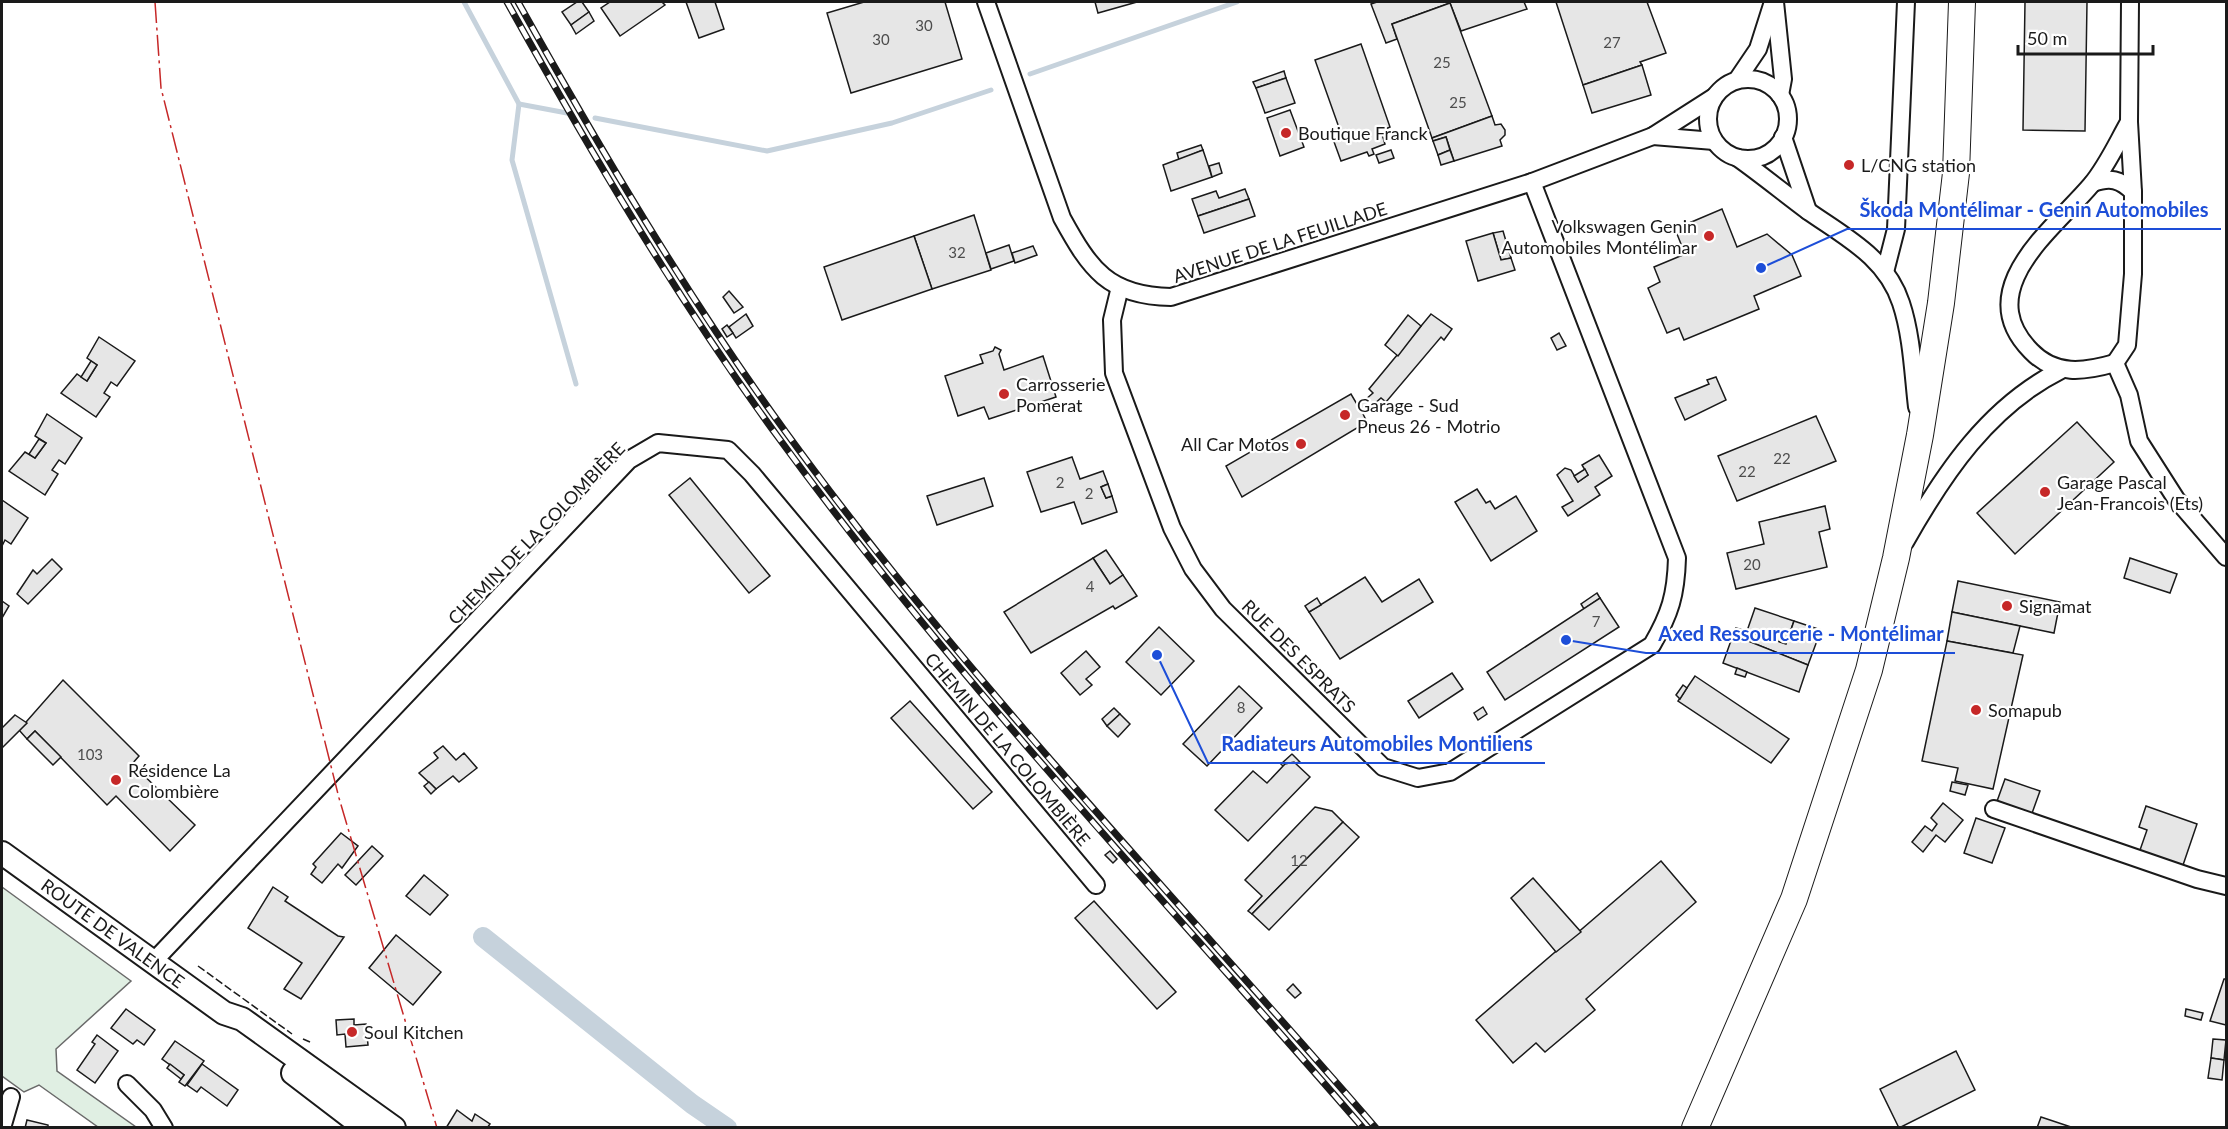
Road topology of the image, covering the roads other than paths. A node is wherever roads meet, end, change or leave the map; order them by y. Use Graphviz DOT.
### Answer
graph roads {
  1 [pos="986,2"];
  2 [pos="1774,2"];
  3 [pos="1906,2"];
  4 [pos="1962,2"];
  5 [pos="2130,2"];
  6 [pos="1737,80"];
  7 [pos="1780,95"];
  8 [pos="1714,97"];
  9 [pos="2129,122"];
  10 [pos="1653,136"];
  11 [pos="1783,137"];
  12 [pos="1714,141"];
  13 [pos="1738,158"];
  14 [pos="1532,182"];
  15 [pos="2093,183"];
  16 [pos="2133,192"];
  17 [pos="1808,211"];
  18 [pos="1886,272"];
  19 [pos="1120,287"];
  20 [pos="2115,363"];
  21 [pos="2061,369"];
  22 [pos="1920,435"];
  23 [pos="1896,558"];
  24 [pos="2226,558"];
  25 [pos="1994,809"];
  26 [pos="2,852"];
  27 [pos="1096,885"];
  28 [pos="2226,886"];
  29 [pos="153,962"];
  30 [pos="224,1013"];
  31 [pos="127,1084"];
  32 [pos="11,1097"];
  33 [pos="2,1128"];
  34 [pos="164,1128"];
  35 [pos="365,1128"];
  36 [pos="394,1128"];
  37 [pos="1695,1128"];
  1 -- 19 [label="street, AVENUE DE LA FEUILLADE"];
  2 -- 6 [label="street"];
  2 -- 7 [label="street"];
  3 -- 18 [label="street"];
  4 -- 22 [label="main road"];
  5 -- 9 [label="street"];
  6 -- 7 [label="street"];
  6 -- 8 [label="street"];
  7 -- 11 [label="street"];
  8 -- 10 [label="street, AVENUE DE LA FEUILLADE"];
  8 -- 12 [label="street"];
  9 -- 15 [label="street"];
  9 -- 16 [label="street"];
  10 -- 12 [label="street, AVENUE DE LA FEUILLADE"];
  10 -- 14 [label="street, AVENUE DE LA FEUILLADE"];
  11 -- 13 [label="street"];
  11 -- 17 [label="street"];
  12 -- 13 [label="street"];
  13 -- 17 [label="street"];
  14 -- 19 [label="street, AVENUE DE LA FEUILLADE"];
  14 -- 19 [label="street, RUE DES ESPRATS"];
  15 -- 16 [label="street"];
  15 -- 21 [label="street"];
  16 -- 20 [label="street"];
  17 -- 18 [label="street"];
  18 -- 22 [label="street"];
  20 -- 21 [label="street"];
  20 -- 24 [label="street"];
  21 -- 23 [label="street"];
  22 -- 23 [label="main road"];
  23 -- 37 [label="main road"];
  25 -- 28 [label="street"];
  26 -- 29 [label="main road, ROUTE DE VALENCE"];
  27 -- 29 [label="street, CHEMIN DE LA COLOMBIÈRE"];
  29 -- 30 [label="main road, ROUTE DE VALENCE"];
  30 -- 35 [label="main road, ROUTE DE VALENCE"];
  30 -- 36 [label="main road, ROUTE DE VALENCE"];
  31 -- 34 [label="street"];
  32 -- 33 [label="street"];
}
